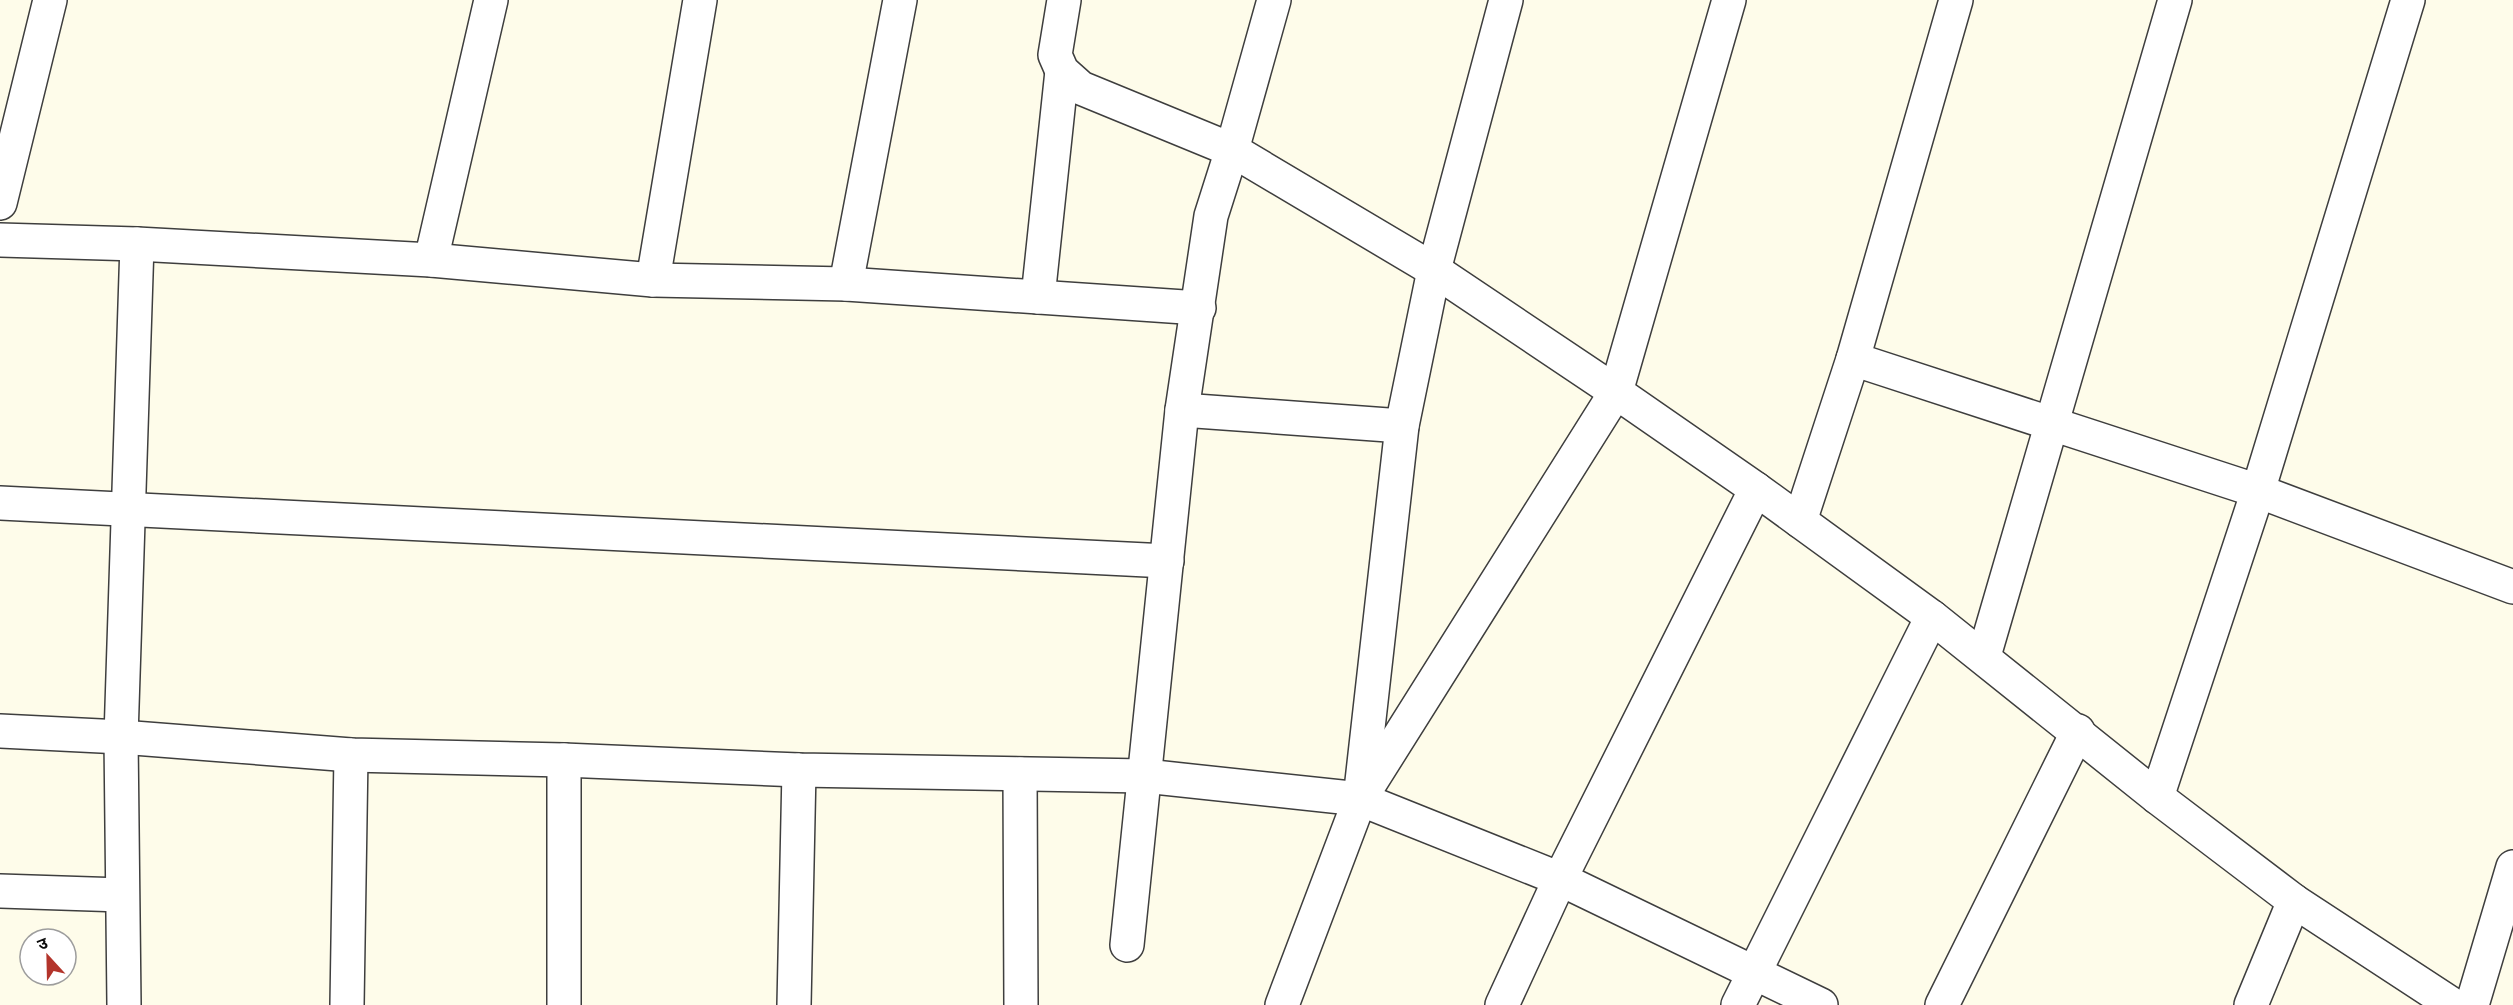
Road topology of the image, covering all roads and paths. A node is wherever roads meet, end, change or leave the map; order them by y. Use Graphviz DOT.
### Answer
graph roads {
  1 [pos="50,0"];
  2 [pos="491,0"];
  3 [pos="699,0"];
  4 [pos="900,0"];
  5 [pos="1064,0"];
  6 [pos="1274,0"];
  7 [pos="1506,0"];
  8 [pos="1729,0"];
  9 [pos="1956,0"];
  10 [pos="2175,0"];
  11 [pos="2408,0"];
  12 [pos="1062,70"];
  13 [pos="1232,150"];
  14 [pos="0,203"];
  15 [pos="0,240"];
  16 [pos="137,244"];
  17 [pos="431,260"];
  18 [pos="1434,270"];
  19 [pos="653,280"];
  20 [pos="846,284"];
  21 [pos="1038,297"];
  22 [pos="1199,308"];
  23 [pos="1853,358"];
  24 [pos="1616,392"];
  25 [pos="1182,410"];
  26 [pos="2052,424"];
  27 [pos="1402,426"];
  28 [pos="1756,489"];
  29 [pos="2258,491"];
  30 [pos="0,503"];
  31 [pos="128,508"];
  32 [pos="1800,521"];
  33 [pos="1167,561"];
  34 [pos="2513,587"];
  35 [pos="1932,617"];
  36 [pos="1984,656"];
  37 [pos="0,731"];
  38 [pos="2078,731"];
  39 [pos="121,737"];
  40 [pos="351,755"];
  41 [pos="564,760"];
  42 [pos="799,770"];
  43 [pos="1020,774"];
  44 [pos="1145,776"];
  45 [pos="2157,796"];
  46 [pos="1360,799"];
  47 [pos="2513,867"];
  48 [pos="1560,879"];
  49 [pos="0,891"];
  50 [pos="123,896"];
  51 [pos="2294,901"];
  52 [pos="1127,945"];
  53 [pos="1754,971"];
  54 [pos="124,1005"];
  55 [pos="347,1005"];
  56 [pos="564,1005"];
  57 [pos="794,1005"];
  58 [pos="1022,1005"];
  59 [pos="1282,1005"];
  60 [pos="1502,1005"];
  61 [pos="1738,1005"];
  62 [pos="1821,1005"];
  63 [pos="1942,1005"];
  64 [pos="2251,1005"];
  65 [pos="2453,1005"];
  66 [pos="2472,1005"];
  1 -- 14 [label="street"];
  2 -- 17 [label="street"];
  3 -- 19 [label="street"];
  4 -- 20 [label="street"];
  5 -- 12 [label="street"];
  6 -- 13 [label="street"];
  7 -- 18 [label="street"];
  8 -- 24 [label="street"];
  9 -- 23 [label="street"];
  10 -- 26 [label="street"];
  11 -- 29 [label="street"];
  12 -- 13 [label="street"];
  12 -- 21 [label="street"];
  13 -- 18 [label="street"];
  13 -- 22 [label="street"];
  15 -- 16 [label="street"];
  16 -- 17 [label="street"];
  16 -- 31 [label="street"];
  17 -- 19 [label="street"];
  18 -- 24 [label="street"];
  18 -- 27 [label="street"];
  19 -- 20 [label="street"];
  20 -- 21 [label="street"];
  21 -- 22 [label="street"];
  22 -- 25 [label="street"];
  23 -- 26 [label="street"];
  23 -- 32 [label="street"];
  24 -- 28 [label="street"];
  24 -- 46 [label="street"];
  25 -- 27 [label="street"];
  25 -- 33 [label="street"];
  26 -- 29 [label="street"];
  26 -- 36 [label="street"];
  27 -- 46 [label="street"];
  28 -- 32 [label="street"];
  28 -- 48 [label="street"];
  29 -- 34 [label="street"];
  29 -- 45 [label="street"];
  30 -- 31 [label="street"];
  31 -- 33 [label="street"];
  31 -- 39 [label="street"];
  32 -- 35 [label="street"];
  33 -- 44 [label="street"];
  35 -- 36 [label="street"];
  35 -- 53 [label="street"];
  36 -- 38 [label="street"];
  37 -- 39 [label="street"];
  38 -- 45 [label="street"];
  38 -- 63 [label="street"];
  39 -- 40 [label="street"];
  39 -- 50 [label="street"];
  40 -- 41 [label="street"];
  40 -- 55 [label="street"];
  41 -- 42 [label="street"];
  41 -- 56 [label="street"];
  42 -- 43 [label="street"];
  42 -- 57 [label="street"];
  43 -- 44 [label="street"];
  43 -- 58 [label="street"];
  44 -- 46 [label="street"];
  44 -- 52 [label="street"];
  45 -- 51 [label="street"];
  46 -- 48 [label="street"];
  46 -- 59 [label="street"];
  47 -- 66 [label="street"];
  48 -- 53 [label="street"];
  48 -- 60 [label="street"];
  49 -- 50 [label="street"];
  50 -- 54 [label="street"];
  51 -- 64 [label="street"];
  51 -- 65 [label="street"];
  53 -- 61 [label="street"];
  53 -- 62 [label="street"];
}
